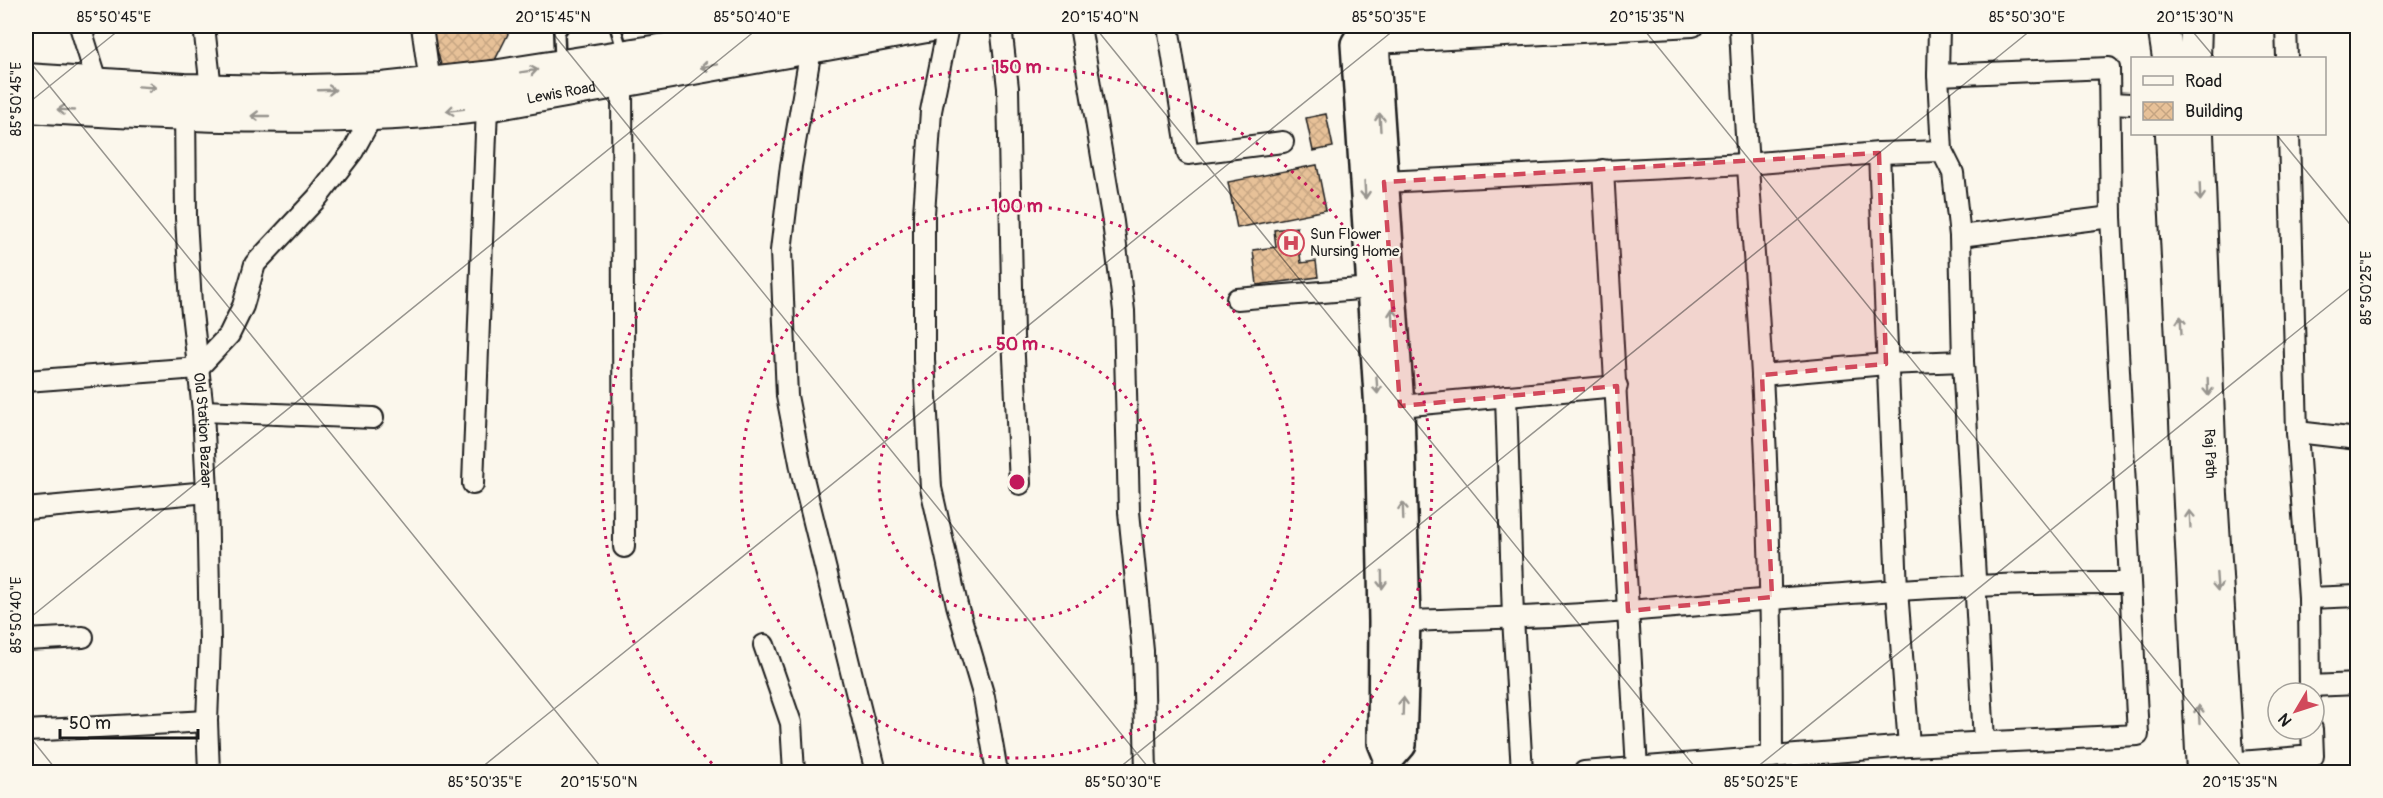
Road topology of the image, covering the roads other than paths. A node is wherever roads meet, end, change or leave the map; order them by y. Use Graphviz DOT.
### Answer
graph roads {
  1 [pos="80,26"];
  2 [pos="204,26"];
  3 [pos="422,26"];
  4 [pos="564,26"];
  5 [pos="615,26"];
  6 [pos="932,26"];
  7 [pos="948,26"];
  8 [pos="1001,26"];
  9 [pos="1080,26"];
  10 [pos="1168,26"];
  11 [pos="1693,26"];
  12 [pos="1740,26"];
  13 [pos="1939,26"];
  14 [pos="2145,26"];
  15 [pos="2212,26"];
  16 [pos="2286,26"];
  17 [pos="807,32"];
  18 [pos="1368,32"];
  19 [pos="2181,45"];
  20 [pos="2287,57"];
  21 [pos="560,66"];
  22 [pos="623,68"];
  23 [pos="1938,75"];
  24 [pos="26,79"];
  25 [pos="430,83"];
  26 [pos="98,84"];
  27 [pos="194,98"];
  28 [pos="2110,103"];
  29 [pos="2131,104"];
  30 [pos="487,106"];
  31 [pos="26,107"];
  32 [pos="372,116"];
  33 [pos="2171,135"];
  34 [pos="2198,135"];
  35 [pos="2289,135"];
  36 [pos="1283,142"];
  37 [pos="1942,152"];
  38 [pos="1879,153"];
  39 [pos="1746,164"];
  40 [pos="1603,170"];
  41 [pos="1384,182"];
  42 [pos="2111,217"];
  43 [pos="1960,236"];
  44 [pos="1371,288"];
  45 [pos="1237,299"];
  46 [pos="1963,362"];
  47 [pos="1886,364"];
  48 [pos="198,368"];
  49 [pos="1762,375"];
  50 [pos="26,381"];
  51 [pos="1617,386"];
  52 [pos="1506,396"];
  53 [pos="1400,406"];
  54 [pos="203,411"];
  55 [pos="373,418"];
  56 [pos="2297,432"];
  57 [pos="2358,439"];
  58 [pos="473,484"];
  59 [pos="1020,484"];
  60 [pos="207,492"];
  61 [pos="26,508"];
  62 [pos="624,547"];
  63 [pos="2128,583"];
  64 [pos="1974,587"];
  65 [pos="1897,590"];
  66 [pos="2358,596"];
  67 [pos="1772,597"];
  68 [pos="2309,598"];
  69 [pos="1628,611"];
  70 [pos="1513,618"];
  71 [pos="1406,621"];
  72 [pos="83,637"];
  73 [pos="26,640"];
  74 [pos="764,645"];
  75 [pos="2310,681"];
  76 [pos="2358,684"];
  77 [pos="2326,687"];
  78 [pos="207,721"];
  79 [pos="26,731"];
  80 [pos="1984,741"];
  81 [pos="2312,741"];
  82 [pos="1909,746"];
  83 [pos="1772,757"];
  84 [pos="1387,766"];
  85 [pos="1637,769"];
  86 [pos="2220,769"];
  87 [pos="209,772"];
  88 [pos="794,772"];
  89 [pos="872,772"];
  90 [pos="997,772"];
  91 [pos="1146,772"];
  92 [pos="1522,772"];
  93 [pos="1584,772"];
  1 -- 26 [label="street"];
  2 -- 27 [label="street, Old Station Bazaar"];
  3 -- 25 [label="street"];
  4 -- 21 [label="lane"];
  5 -- 22 [label="lane"];
  6 -- 17 [label="main road, Lewis Road"];
  7 -- 90 [label="street"];
  8 -- 59 [label="street"];
  9 -- 91 [label="street"];
  10 -- 36 [label="street"];
  11 -- 18 [label="street"];
  12 -- 39 [label="street"];
  13 -- 23 [label="street"];
  14 -- 19 [label="main road"];
  15 -- 19 [label="main road"];
  16 -- 20 [label="street"];
  17 -- 22 [label="main road, Lewis Road"];
  17 -- 89 [label="street"];
  41 -- 18 [label="street, one-way"];
  18 -- 44 [label="street, one-way"];
  21 -- 22 [label="main road, Lewis Road"];
  25 -- 21 [label="main road, Lewis Road, one-way"];
  22 -- 30 [label="main road, Lewis Road"];
  22 -- 62 [label="street"];
  23 -- 28 [label="street"];
  23 -- 37 [label="street"];
  24 -- 26 [label="main road"];
  27 -- 25 [label="main road, Lewis Road, one-way"];
  26 -- 27 [label="main road, one-way"];
  27 -- 31 [label="main road, one-way"];
  32 -- 27 [label="main road, Lewis Road, one-way"];
  27 -- 48 [label="street, Old Station Bazaar"];
  28 -- 29 [label="street"];
  28 -- 42 [label="street"];
  30 -- 32 [label="main road, Lewis Road, one-way"];
  30 -- 58 [label="street"];
  32 -- 48 [label="street"];
  86 -- 33 [label="main road, Raj Path, one-way"];
  34 -- 86 [label="main road, Raj Path, one-way"];
  35 -- 56 [label="street"];
  37 -- 38 [label="street"];
  37 -- 43 [label="street"];
  38 -- 39 [label="street"];
  38 -- 47 [label="street"];
  39 -- 40 [label="street"];
  39 -- 49 [label="street"];
  40 -- 41 [label="street"];
  40 -- 51 [label="street"];
  53 -- 41 [label="street, one-way"];
  42 -- 43 [label="street"];
  42 -- 63 [label="street"];
  43 -- 46 [label="street"];
  44 -- 45 [label="street"];
  44 -- 84 [label="street, one-way"];
  46 -- 47 [label="street"];
  46 -- 64 [label="street"];
  47 -- 49 [label="street"];
  47 -- 65 [label="street"];
  48 -- 50 [label="street"];
  48 -- 54 [label="street, Old Station Bazaar"];
  49 -- 67 [label="street"];
  51 -- 52 [label="street"];
  51 -- 69 [label="street"];
  52 -- 53 [label="street"];
  52 -- 70 [label="street"];
  71 -- 53 [label="street, one-way"];
  54 -- 55 [label="street"];
  54 -- 60 [label="street, Old Station Bazaar"];
  56 -- 57 [label="street"];
  56 -- 68 [label="street"];
  60 -- 61 [label="street"];
  60 -- 78 [label="street, Old Station Bazaar"];
  63 -- 64 [label="street"];
  63 -- 80 [label="street"];
  64 -- 65 [label="street"];
  64 -- 80 [label="street"];
  65 -- 67 [label="street"];
  65 -- 82 [label="street"];
  66 -- 68 [label="street"];
  67 -- 69 [label="street"];
  67 -- 83 [label="street"];
  68 -- 75 [label="street"];
  69 -- 70 [label="street"];
  69 -- 85 [label="street"];
  70 -- 71 [label="street"];
  70 -- 92 [label="street"];
  84 -- 71 [label="street, one-way"];
  72 -- 73 [label="street"];
  74 -- 88 [label="street"];
  76 -- 77 [label="street"];
  78 -- 79 [label="street"];
  78 -- 87 [label="street, Old Station Bazaar"];
  80 -- 82 [label="street"];
  81 -- 86 [label="street"];
  82 -- 83 [label="street"];
  83 -- 85 [label="street"];
  85 -- 93 [label="street"];
}
